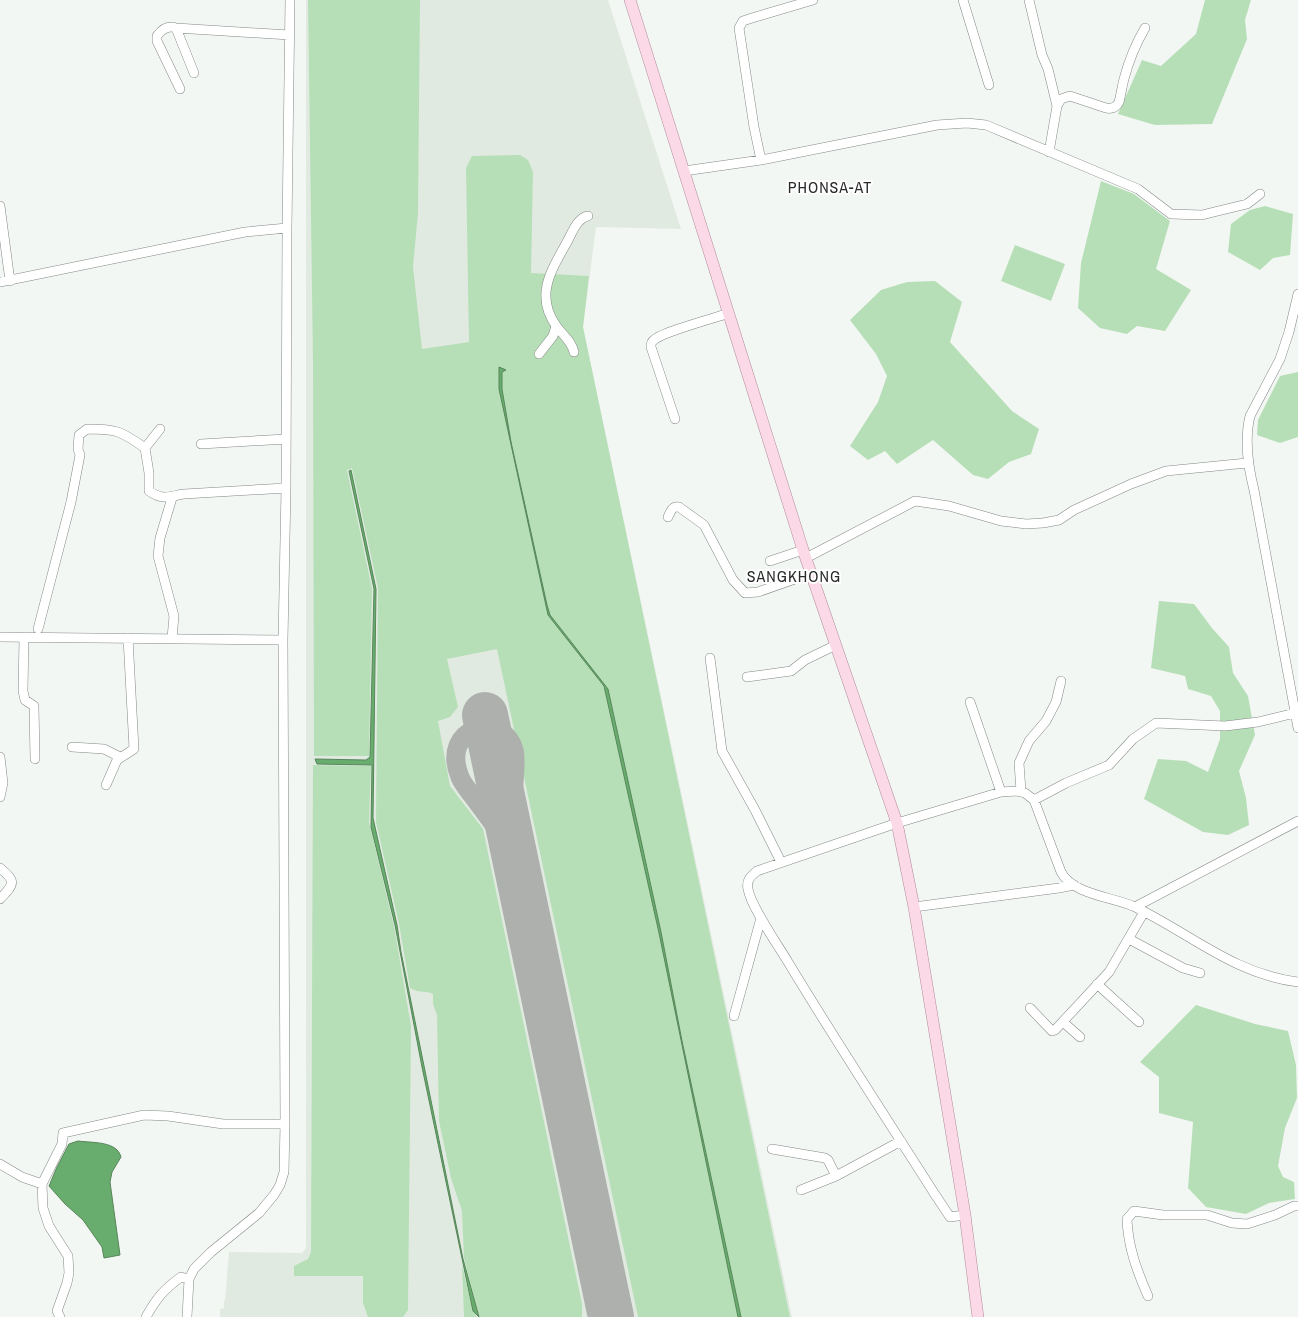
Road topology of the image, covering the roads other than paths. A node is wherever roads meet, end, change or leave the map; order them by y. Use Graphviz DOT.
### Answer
graph roads {
  1 [pos="290,0"];
  2 [pos="630,0"];
  3 [pos="813,0"];
  4 [pos="963,0"];
  5 [pos="1029,0"];
  6 [pos="176,28"];
  7 [pos="1145,28"];
  8 [pos="289,35"];
  9 [pos="194,73"];
  10 [pos="989,85"];
  11 [pos="180,90"];
  12 [pos="1058,106"];
  13 [pos="1049,152"];
  14 [pos="761,160"];
  15 [pos="684,171"];
  16 [pos="1260,194"];
  17 [pos="0,206"];
  18 [pos="588,216"];
  19 [pos="1,227"];
  20 [pos="286,228"];
  21 [pos="10,280"];
  22 [pos="0,282"];
  23 [pos="1298,294"];
  24 [pos="729,313"];
  25 [pos="556,326"];
  26 [pos="574,352"];
  27 [pos="539,354"];
  28 [pos="675,419"];
  29 [pos="160,429"];
  30 [pos="286,439"];
  31 [pos="201,444"];
  32 [pos="145,448"];
  33 [pos="1247,463"];
  34 [pos="286,488"];
  35 [pos="172,498"];
  36 [pos="668,517"];
  37 [pos="805,554"];
  38 [pos="770,561"];
  39 [pos="812,573"];
  40 [pos="38,628"];
  41 [pos="0,637"];
  42 [pos="24,637"];
  43 [pos="128,638"];
  44 [pos="172,638"];
  45 [pos="282,640"];
  46 [pos="836,645"];
  47 [pos="710,658"];
  48 [pos="747,676"];
  49 [pos="1061,681"];
  50 [pos="970,702"];
  51 [pos="1295,713"];
  52 [pos="1298,728"];
  53 [pos="72,747"];
  54 [pos="0,757"];
  55 [pos="120,757"];
  56 [pos="34,759"];
  57 [pos="106,785"];
  58 [pos="1021,791"];
  59 [pos="1001,792"];
  60 [pos="0,797"];
  61 [pos="1034,800"];
  62 [pos="1298,821"];
  63 [pos="897,823"];
  64 [pos="781,862"];
  65 [pos="0,868"];
  66 [pos="1074,885"];
  67 [pos="0,899"];
  68 [pos="914,906"];
  69 [pos="1135,907"];
  70 [pos="1144,912"];
  71 [pos="762,918"];
  72 [pos="1129,939"];
  73 [pos="1200,973"];
  74 [pos="1298,982"];
  75 [pos="1097,984"];
  76 [pos="1030,1008"];
  77 [pos="734,1016"];
  78 [pos="1063,1022"];
  79 [pos="1139,1022"];
  80 [pos="1080,1037"];
  81 [pos="286,1124"];
  82 [pos="901,1141"];
  83 [pos="772,1148"];
  84 [pos="0,1164"];
  85 [pos="836,1176"];
  86 [pos="42,1184"];
  87 [pos="801,1190"];
  88 [pos="1298,1206"];
  89 [pos="965,1215"];
  90 [pos="189,1279"];
  91 [pos="1148,1296"];
  92 [pos="60,1317"];
  93 [pos="146,1317"];
  94 [pos="187,1317"];
  95 [pos="978,1317"];
  1 -- 8 [label="street"];
  2 -- 15 [label="main road"];
  3 -- 14 [label="street"];
  4 -- 10 [label="street"];
  5 -- 12 [label="street"];
  6 -- 8 [label="street"];
  6 -- 9 [label="street"];
  6 -- 11 [label="street"];
  7 -- 12 [label="street"];
  8 -- 20 [label="street"];
  12 -- 13 [label="street"];
  13 -- 14 [label="street"];
  13 -- 16 [label="street"];
  14 -- 15 [label="street"];
  15 -- 24 [label="main road"];
  17 -- 19 [label="street"];
  18 -- 25 [label="street"];
  19 -- 21 [label="street"];
  20 -- 21 [label="street"];
  20 -- 30 [label="street"];
  21 -- 22 [label="street"];
  23 -- 33 [label="street"];
  24 -- 28 [label="street"];
  24 -- 37 [label="main road"];
  25 -- 26 [label="street"];
  25 -- 27 [label="street"];
  29 -- 32 [label="street"];
  30 -- 31 [label="street"];
  30 -- 34 [label="street"];
  32 -- 35 [label="street"];
  32 -- 40 [label="street"];
  33 -- 37 [label="street"];
  33 -- 51 [label="street"];
  34 -- 35 [label="street"];
  34 -- 45 [label="street"];
  35 -- 44 [label="street"];
  36 -- 39 [label="street"];
  37 -- 38 [label="street"];
  37 -- 39 [label="main road"];
  39 -- 46 [label="main road"];
  41 -- 42 [label="street"];
  42 -- 43 [label="street"];
  42 -- 56 [label="street"];
  43 -- 44 [label="street"];
  43 -- 55 [label="street"];
  44 -- 45 [label="street"];
  45 -- 81 [label="street"];
  46 -- 48 [label="street"];
  46 -- 63 [label="main road"];
  47 -- 64 [label="street"];
  49 -- 58 [label="street"];
  50 -- 59 [label="street"];
  51 -- 52 [label="street"];
  51 -- 61 [label="street"];
  53 -- 55 [label="street"];
  54 -- 60 [label="street"];
  55 -- 57 [label="street"];
  58 -- 59 [label="street"];
  58 -- 61 [label="street"];
  59 -- 63 [label="street"];
  61 -- 66 [label="street"];
  62 -- 69 [label="street"];
  63 -- 64 [label="street"];
  63 -- 68 [label="main road"];
  64 -- 71 [label="street"];
  65 -- 67 [label="street"];
  66 -- 68 [label="street"];
  66 -- 69 [label="street"];
  68 -- 89 [label="main road"];
  69 -- 70 [label="street"];
  70 -- 72 [label="street"];
  70 -- 74 [label="street"];
  71 -- 77 [label="street"];
  71 -- 82 [label="street"];
  72 -- 73 [label="street"];
  72 -- 75 [label="street"];
  75 -- 78 [label="street"];
  75 -- 79 [label="street"];
  76 -- 78 [label="street"];
  78 -- 80 [label="street"];
  81 -- 86 [label="street"];
  81 -- 90 [label="street"];
  82 -- 85 [label="street"];
  82 -- 89 [label="street"];
  83 -- 85 [label="street"];
  84 -- 86 [label="street"];
  85 -- 87 [label="street"];
  86 -- 92 [label="street"];
  88 -- 91 [label="street"];
  89 -- 95 [label="main road"];
  90 -- 93 [label="street"];
  90 -- 94 [label="street"];
}
